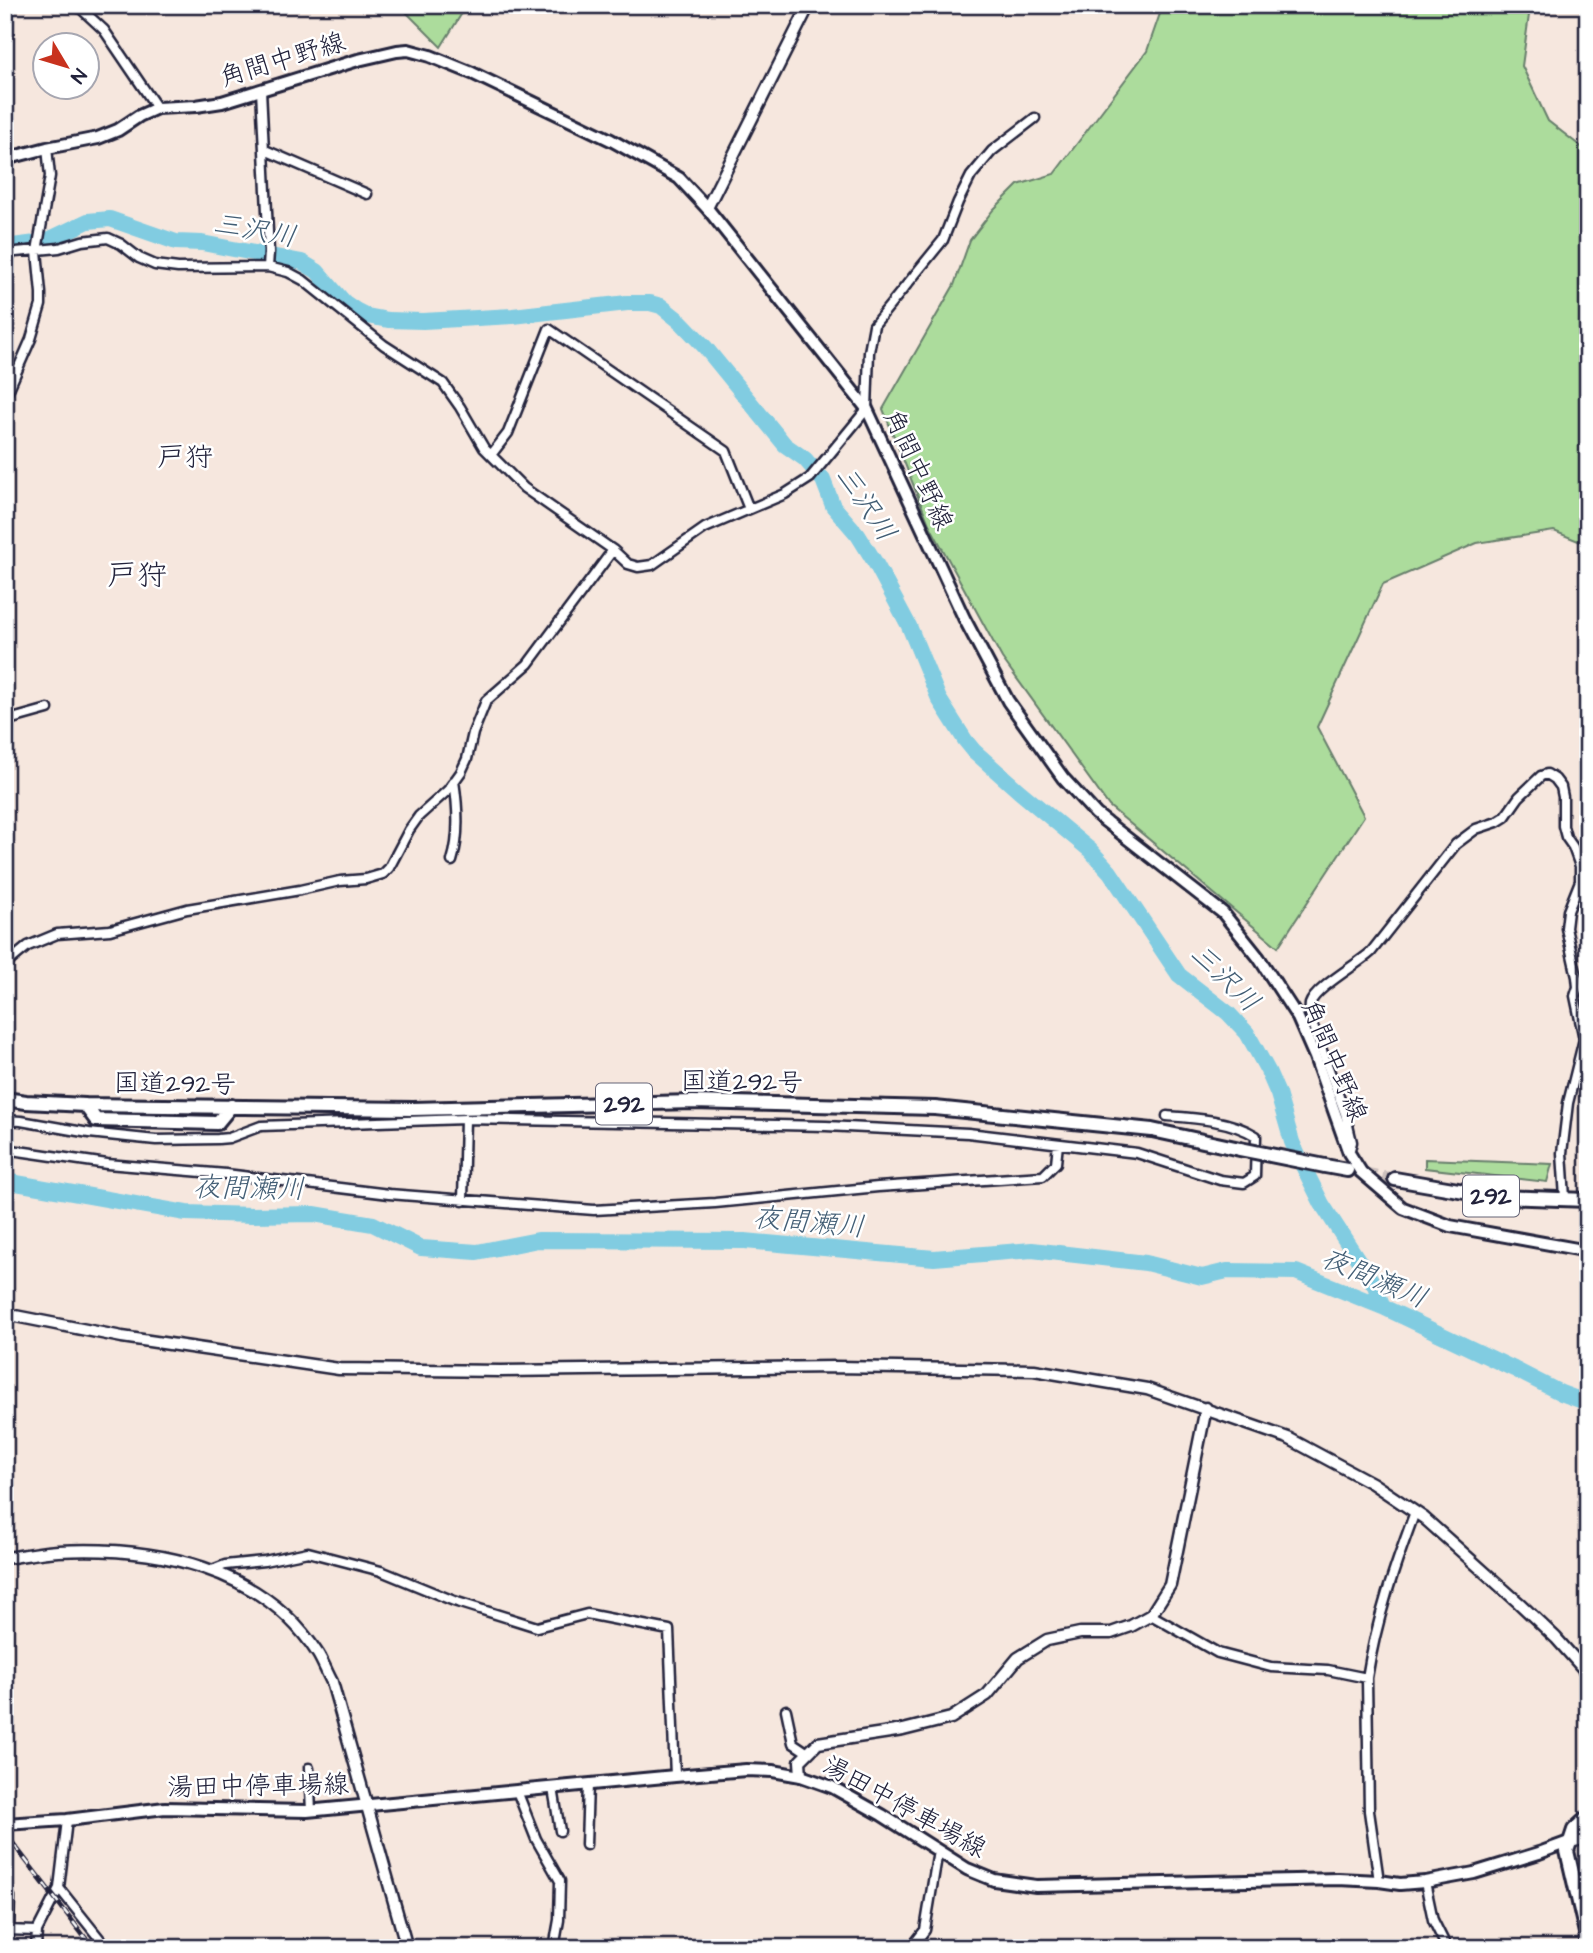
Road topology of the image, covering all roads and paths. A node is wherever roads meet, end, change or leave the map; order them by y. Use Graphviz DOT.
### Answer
graph roads {
  1 [pos="77,5"];
  2 [pos="808,5"];
  3 [pos="261,90"];
  4 [pos="157,108"];
  5 [pos="1034,118"];
  6 [pos="47,148"];
  7 [pos="265,150"];
  8 [pos="5,159"];
  9 [pos="367,194"];
  10 [pos="707,208"];
  11 [pos="37,251"];
  12 [pos="5,253"];
  13 [pos="268,265"];
  14 [pos="5,398"];
  15 [pos="867,409"];
  16 [pos="491,455"];
  17 [pos="749,509"];
  18 [pos="612,550"];
  19 [pos="48,709"];
  20 [pos="5,721"];
  21 [pos="454,781"];
  22 [pos="452,861"];
  23 [pos="5,965"];
  24 [pos="5,1099"];
  25 [pos="1167,1116"];
  26 [pos="465,1119"];
  27 [pos="5,1120"];
  28 [pos="1058,1144"];
  29 [pos="5,1149"];
  30 [pos="1349,1153"];
  31 [pos="1347,1170"];
  32 [pos="1395,1179"];
  33 [pos="1565,1198"];
  34 [pos="463,1200"];
  35 [pos="1588,1200"];
  36 [pos="1588,1251"];
  37 [pos="5,1314"];
  38 [pos="1206,1408"];
  39 [pos="1415,1512"];
  40 [pos="5,1558"];
  41 [pos="212,1570"];
  42 [pos="1151,1615"];
  43 [pos="1588,1674"];
  44 [pos="1367,1678"];
  45 [pos="786,1710"];
  46 [pos="808,1753"];
  47 [pos="309,1768"];
  48 [pos="675,1776"];
  49 [pos="801,1776"];
  50 [pos="588,1784"];
  51 [pos="553,1787"];
  52 [pos="517,1791"];
  53 [pos="368,1806"];
  54 [pos="311,1811"];
  55 [pos="1588,1817"];
  56 [pos="67,1820"];
  57 [pos="5,1824"];
  58 [pos="560,1831"];
  59 [pos="1588,1838"];
  60 [pos="1569,1842"];
  61 [pos="586,1845"];
  62 [pos="938,1851"];
  63 [pos="1378,1881"];
  64 [pos="1425,1882"];
  65 [pos="59,1888"];
  66 [pos="10,1897"];
  67 [pos="7,1930"];
  68 [pos="37,1931"];
  69 [pos="36,1948"];
  70 [pos="107,1948"];
  71 [pos="407,1948"];
  72 [pos="554,1948"];
  73 [pos="911,1948"];
  74 [pos="1447,1948"];
  75 [pos="1588,1948"];
  1 -- 4 [label="street"];
  2 -- 10 [label="street"];
  3 -- 4 [label="main road, 角間中野線"];
  3 -- 7 [label="street"];
  3 -- 10 [label="main road, 角間中野線"];
  4 -- 6 [label="main road, 角間中野線"];
  5 -- 15 [label="street"];
  6 -- 8 [label="main road, 角間中野線"];
  6 -- 11 [label="street"];
  7 -- 9 [label="street"];
  7 -- 13 [label="street"];
  10 -- 15 [label="main road, 角間中野線"];
  11 -- 12 [label="street"];
  11 -- 13 [label="street"];
  11 -- 14 [label="street"];
  13 -- 16 [label="street"];
  15 -- 17 [label="street"];
  15 -- 30 [label="main road, 角間中野線"];
  16 -- 17 [label="street"];
  16 -- 18 [label="street"];
  17 -- 18 [label="street"];
  18 -- 21 [label="street"];
  19 -- 20 [label="street"];
  21 -- 22 [label="street"];
  21 -- 23 [label="street"];
  24 -- 31 [label="highway, 国道292号 / 292, bridge"];
  25 -- 28 [label="street"];
  26 -- 27 [label="street"];
  26 -- 28 [label="street"];
  26 -- 34 [label="street"];
  28 -- 34 [label="street"];
  29 -- 34 [label="street"];
  30 -- 33 [label="street"];
  30 -- 36 [label="main road, 角間中野線"];
  32 -- 33 [label="highway, 292"];
  33 -- 35 [label="highway, 292"];
  37 -- 38 [label="street"];
  38 -- 39 [label="street"];
  38 -- 42 [label="street"];
  39 -- 43 [label="street"];
  39 -- 44 [label="street"];
  40 -- 41 [label="street"];
  41 -- 48 [label="street"];
  41 -- 53 [label="street"];
  42 -- 44 [label="street"];
  42 -- 46 [label="street"];
  44 -- 63 [label="street"];
  45 -- 46 [label="street"];
  46 -- 49 [label="street"];
  47 -- 54 [label="street"];
  48 -- 49 [label="main road, 湯田中停車場線"];
  48 -- 50 [label="main road, 湯田中停車場線"];
  49 -- 62 [label="main road, 湯田中停車場線"];
  50 -- 51 [label="main road, 湯田中停車場線"];
  50 -- 61 [label="street"];
  51 -- 52 [label="main road, 湯田中停車場線"];
  51 -- 58 [label="street"];
  52 -- 53 [label="main road, 湯田中停車場線"];
  52 -- 72 [label="street"];
  53 -- 54 [label="main road, 湯田中停車場線"];
  53 -- 71 [label="street"];
  54 -- 56 [label="main road, 湯田中停車場線"];
  55 -- 60 [label="highway"];
  56 -- 57 [label="main road, 湯田中停車場線"];
  56 -- 65 [label="street"];
  59 -- 60 [label="street"];
  60 -- 64 [label="main road, 湯田中停車場線"];
  60 -- 75 [label="highway"];
  62 -- 63 [label="main road, 湯田中停車場線"];
  62 -- 73 [label="street"];
  63 -- 64 [label="main road, 湯田中停車場線"];
  64 -- 74 [label="street"];
  65 -- 68 [label="street"];
  65 -- 70 [label="street"];
  66 -- 67 [label="street"];
  67 -- 68 [label="street"];
  68 -- 69 [label="street"];
}
